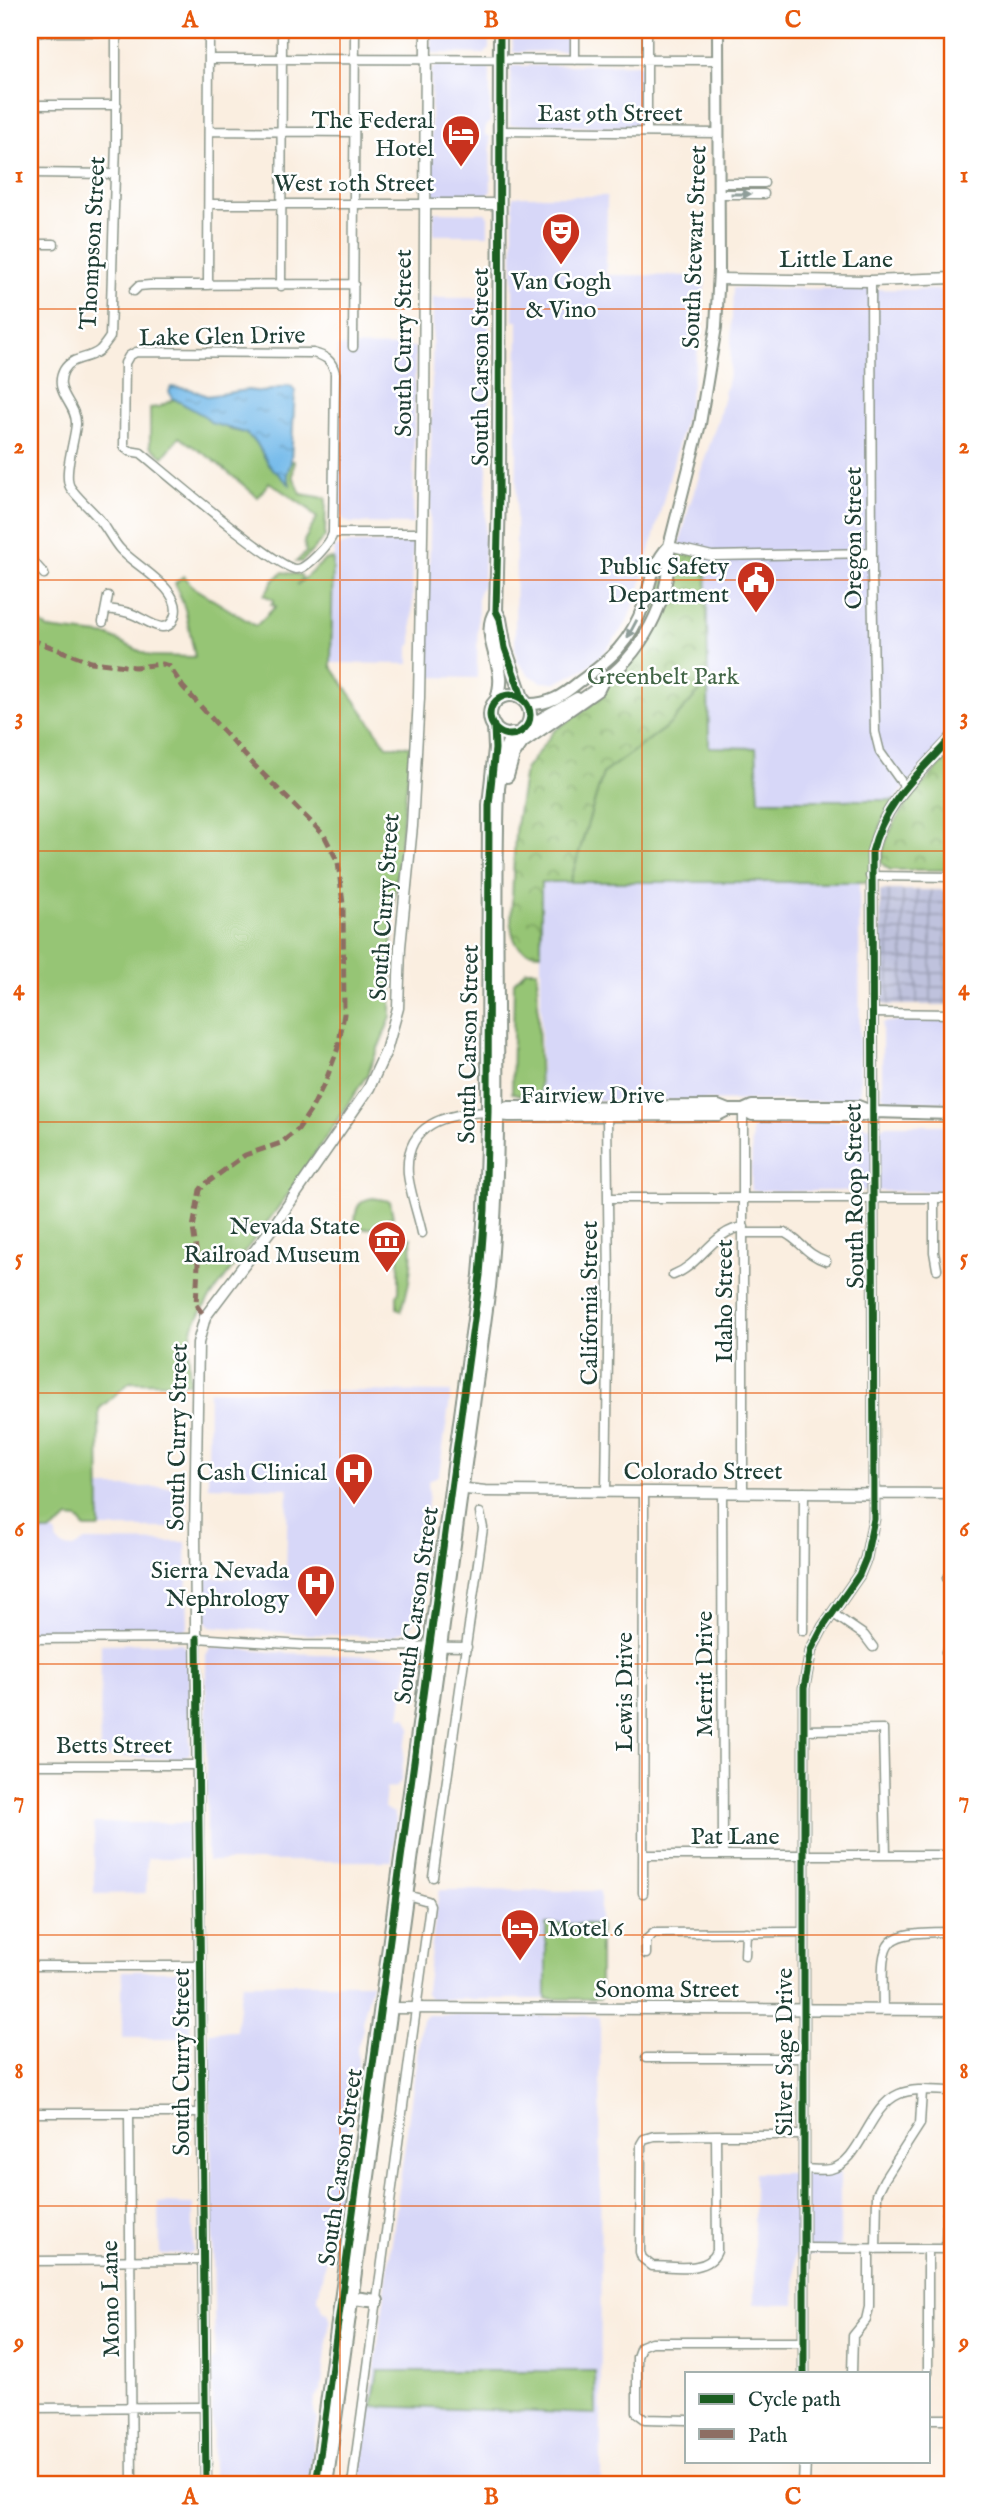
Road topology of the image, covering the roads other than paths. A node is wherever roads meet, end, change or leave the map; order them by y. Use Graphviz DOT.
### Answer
graph roads {
  1 [pos="209,30"];
  2 [pos="282,30"];
  3 [pos="355,30"];
  4 [pos="426,30"];
  5 [pos="500,30"];
  6 [pos="575,30"];
  7 [pos="647,30"];
  8 [pos="718,30"];
  9 [pos="116,31"];
  10 [pos="30,32"];
  11 [pos="209,59"];
  12 [pos="282,59"];
  13 [pos="355,59"];
  14 [pos="426,60"];
  15 [pos="500,60"];
  16 [pos="575,60"];
  17 [pos="647,60"];
  18 [pos="718,61"];
  19 [pos="30,105"];
  20 [pos="117,105"];
  21 [pos="209,131"];
  22 [pos="500,131"];
  23 [pos="282,132"];
  24 [pos="354,132"];
  25 [pos="647,132"];
  26 [pos="719,133"];
  27 [pos="30,173"];
  28 [pos="114,174"];
  29 [pos="764,183"];
  30 [pos="719,189"];
  31 [pos="764,194"];
  32 [pos="209,204"];
  33 [pos="281,204"];
  34 [pos="354,204"];
  35 [pos="425,204"];
  36 [pos="500,205"];
  37 [pos="30,244"];
  38 [pos="54,244"];
  39 [pos="953,278"];
  40 [pos="719,279"];
  41 [pos="871,281"];
  42 [pos="354,284"];
  43 [pos="208,285"];
  44 [pos="281,286"];
  45 [pos="134,291"];
  46 [pos="353,347"];
  47 [pos="333,533"];
  48 [pos="422,533"];
  49 [pos="669,545"];
  50 [pos="872,553"];
  51 [pos="30,558"];
  52 [pos="44,574"];
  53 [pos="108,596"];
  54 [pos="106,609"];
  55 [pos="496,611"];
  56 [pos="103,622"];
  57 [pos="490,628"];
  58 [pos="510,664"];
  59 [pos="601,683"];
  60 [pos="497,700"];
  61 [pos="524,702"];
  62 [pos="494,726"];
  63 [pos="526,727"];
  64 [pos="512,734"];
  65 [pos="953,736"];
  66 [pos="905,787"];
  67 [pos="498,852"];
  68 [pos="870,876"];
  69 [pos="953,877"];
  70 [pos="494,961"];
  71 [pos="872,1013"];
  72 [pos="953,1014"];
  73 [pos="728,1110"];
  74 [pos="743,1110"];
  75 [pos="495,1111"];
  76 [pos="873,1112"];
  77 [pos="953,1114"];
  78 [pos="607,1115"];
  79 [pos="608,1198"];
  80 [pos="744,1198"];
  81 [pos="874,1198"];
  82 [pos="934,1198"];
  83 [pos="953,1198"];
  84 [pos="744,1230"];
  85 [pos="422,1233"];
  86 [pos="826,1261"];
  87 [pos="937,1269"];
  88 [pos="673,1275"];
  89 [pos="457,1488"];
  90 [pos="606,1491"];
  91 [pos="644,1492"];
  92 [pos="722,1492"];
  93 [pos="743,1492"];
  94 [pos="804,1492"];
  95 [pos="874,1493"];
  96 [pos="953,1494"];
  97 [pos="480,1513"];
  98 [pos="832,1613"];
  99 [pos="803,1631"];
  100 [pos="197,1638"];
  101 [pos="30,1639"];
  102 [pos="435,1646"];
  103 [pos="467,1647"];
  104 [pos="873,1647"];
  105 [pos="804,1730"];
  106 [pos="30,1765"];
  107 [pos="199,1765"];
  108 [pos="643,1855"];
  109 [pos="723,1855"];
  110 [pos="804,1856"];
  111 [pos="886,1856"];
  112 [pos="953,1856"];
  113 [pos="433,1877"];
  114 [pos="402,1893"];
  115 [pos="643,1893"];
  116 [pos="746,1932"];
  117 [pos="803,1932"];
  118 [pos="953,1932"];
  119 [pos="646,1954"];
  120 [pos="746,1955"];
  121 [pos="30,1966"];
  122 [pos="200,1966"];
  123 [pos="386,2008"];
  124 [pos="416,2008"];
  125 [pos="803,2010"];
  126 [pos="883,2010"];
  127 [pos="953,2010"];
  128 [pos="646,2058"];
  129 [pos="804,2058"];
  130 [pos="922,2091"];
  131 [pos="953,2091"];
  132 [pos="30,2113"];
  133 [pos="129,2113"];
  134 [pos="202,2113"];
  135 [pos="716,2135"];
  136 [pos="803,2135"];
  137 [pos="803,2169"];
  138 [pos="953,2203"];
  139 [pos="803,2248"];
  140 [pos="873,2249"];
  141 [pos="928,2249"];
  142 [pos="950,2249"];
  143 [pos="30,2260"];
  144 [pos="129,2260"];
  145 [pos="203,2260"];
  146 [pos="347,2297"];
  147 [pos="377,2301"];
  148 [pos="804,2342"];
  149 [pos="804,2372"];
  150 [pos="852,2372"];
  151 [pos="928,2372"];
  152 [pos="204,2407"];
  153 [pos="30,2408"];
  154 [pos="131,2408"];
  155 [pos="930,2419"];
  156 [pos="953,2419"];
  157 [pos="685,2420"];
  158 [pos="805,2462"];
  159 [pos="132,2485"];
  160 [pos="205,2485"];
  161 [pos="316,2485"];
  162 [pos="326,2485"];
  163 [pos="352,2485"];
  164 [pos="804,2485"];
  1 -- 11 [label="street"];
  2 -- 12 [label="street"];
  3 -- 13 [label="street"];
  4 -- 14 [label="street, South Curry Street"];
  5 -- 15 [label="main road, South Carson Street"];
  6 -- 16 [label="street"];
  7 -- 17 [label="street"];
  8 -- 18 [label="main road, South Stewart Street"];
  9 -- 10 [label="street"];
  9 -- 20 [label="street, Thompson Street"];
  11 -- 12 [label="street"];
  11 -- 21 [label="street"];
  12 -- 13 [label="street"];
  12 -- 23 [label="street"];
  13 -- 14 [label="street"];
  13 -- 24 [label="street"];
  14 -- 15 [label="street"];
  14 -- 35 [label="street, South Curry Street"];
  15 -- 16 [label="street"];
  15 -- 22 [label="main road, South Carson Street"];
  16 -- 17 [label="street"];
  17 -- 18 [label="street"];
  17 -- 25 [label="street"];
  18 -- 26 [label="main road, South Stewart Street"];
  19 -- 20 [label="street"];
  20 -- 28 [label="street, Thompson Street"];
  21 -- 23 [label="street"];
  21 -- 32 [label="street"];
  22 -- 25 [label="street, East 9th Street"];
  22 -- 36 [label="main road, South Carson Street"];
  23 -- 24 [label="street"];
  23 -- 33 [label="street"];
  24 -- 34 [label="street"];
  25 -- 26 [label="street, East 9th Street"];
  26 -- 30 [label="main road, South Stewart Street"];
  27 -- 28 [label="street"];
  28 -- 54 [label="street, Thompson Street"];
  29 -- 30 [label="street"];
  30 -- 31 [label="street, one-way"];
  30 -- 40 [label="main road, South Stewart Street"];
  32 -- 33 [label="street, West 10th Street"];
  32 -- 43 [label="street"];
  33 -- 34 [label="street, West 10th Street"];
  33 -- 44 [label="street"];
  34 -- 35 [label="street, West 10th Street"];
  34 -- 42 [label="street"];
  35 -- 36 [label="street, West 10th Street"];
  35 -- 48 [label="street, South Curry Street"];
  36 -- 55 [label="main road, South Carson Street"];
  37 -- 38 [label="street"];
  39 -- 41 [label="street, Little Lane"];
  40 -- 41 [label="street, Little Lane"];
  40 -- 49 [label="main road, South Stewart Street"];
  41 -- 50 [label="street, Oregon Street"];
  42 -- 44 [label="street, Lake Glen Drive"];
  42 -- 46 [label="street"];
  43 -- 44 [label="street, Lake Glen Drive"];
  43 -- 45 [label="street, Lake Glen Drive"];
  47 -- 47 [label="street, Lake Glen Drive"];
  47 -- 48 [label="street"];
  48 -- 100 [label="street, South Curry Street"];
  49 -- 50 [label="street"];
  49 -- 59 [label="main road, South Stewart Street"];
  49 -- 61 [label="main road, South Stewart Street, one-way"];
  50 -- 66 [label="street, Oregon Street"];
  51 -- 52 [label="street"];
  53 -- 54 [label="street"];
  54 -- 56 [label="street"];
  55 -- 57 [label="main road, South Carson Street"];
  55 -- 58 [label="main road, South Carson Street"];
  57 -- 58 [label="main road"];
  57 -- 60 [label="main road"];
  58 -- 61 [label="main road, South Carson Street"];
  59 -- 63 [label="main road, South Stewart Street"];
  59 -- 67 [label="main road"];
  60 -- 61 [label="main road"];
  60 -- 62 [label="main road"];
  61 -- 63 [label="main road"];
  62 -- 64 [label="main road"];
  62 -- 70 [label="main road, South Carson Street"];
  63 -- 64 [label="main road"];
  64 -- 67 [label="main road, South Carson Street"];
  65 -- 66 [label="street, South Roop Street"];
  66 -- 68 [label="street, South Roop Street"];
  67 -- 70 [label="main road, South Carson Street"];
  68 -- 69 [label="street"];
  68 -- 71 [label="street, South Roop Street"];
  70 -- 75 [label="main road, South Carson Street"];
  71 -- 72 [label="street"];
  71 -- 76 [label="street, South Roop Street"];
  73 -- 74 [label="main road, Fairview Drive"];
  73 -- 75 [label="main road, Fairview Drive"];
  73 -- 78 [label="main road, Fairview Drive"];
  74 -- 76 [label="main road, Fairview Drive"];
  74 -- 80 [label="street, Idaho Street"];
  75 -- 78 [label="main road, Fairview Drive"];
  75 -- 85 [label="street"];
  75 -- 89 [label="main road, South Carson Street"];
  76 -- 77 [label="main road, Fairview Drive"];
  76 -- 81 [label="street, South Roop Street"];
  78 -- 79 [label="street, California Street"];
  79 -- 80 [label="street"];
  79 -- 90 [label="street, California Street"];
  80 -- 81 [label="street"];
  80 -- 84 [label="street, Idaho Street"];
  81 -- 82 [label="street"];
  81 -- 95 [label="street, South Roop Street"];
  82 -- 83 [label="street"];
  82 -- 87 [label="street"];
  84 -- 86 [label="street"];
  84 -- 88 [label="street"];
  84 -- 93 [label="street, Idaho Street"];
  89 -- 90 [label="street, Colorado Street"];
  89 -- 102 [label="main road, South Carson Street"];
  90 -- 91 [label="street, Colorado Street"];
  91 -- 92 [label="street, Colorado Street"];
  91 -- 108 [label="street, Lewis Drive"];
  92 -- 93 [label="street, Colorado Street"];
  92 -- 109 [label="street, Merrit Drive"];
  93 -- 94 [label="street, Colorado Street"];
  94 -- 95 [label="street, Colorado Street"];
  94 -- 99 [label="street"];
  95 -- 96 [label="street, Colorado Street"];
  95 -- 98 [label="street, South Roop Street"];
  97 -- 103 [label="street"];
  98 -- 104 [label="street"];
  98 -- 105 [label="street, South Roop Street"];
  100 -- 101 [label="street"];
  100 -- 102 [label="street"];
  100 -- 107 [label="street, South Curry Street"];
  102 -- 103 [label="street"];
  102 -- 114 [label="main road, South Carson Street"];
  103 -- 113 [label="street"];
  105 -- 110 [label="street, Silver Sage Drive"];
  105 -- 111 [label="street"];
  106 -- 107 [label="street, Betts Street"];
  107 -- 122 [label="street, South Curry Street"];
  108 -- 109 [label="street, Pat Lane"];
  108 -- 115 [label="street, Lewis Drive"];
  109 -- 110 [label="street, Pat Lane"];
  110 -- 111 [label="street, Pat Lane"];
  110 -- 117 [label="street, Silver Sage Drive"];
  111 -- 112 [label="street, Pat Lane"];
  114 -- 123 [label="main road, South Carson Street"];
  114 -- 124 [label="street"];
  116 -- 117 [label="street"];
  116 -- 119 [label="street"];
  116 -- 120 [label="street"];
  117 -- 125 [label="street, Silver Sage Drive"];
  118 -- 126 [label="street"];
  121 -- 122 [label="street"];
  122 -- 134 [label="street, South Curry Street"];
  123 -- 124 [label="street, Sonoma Street"];
  123 -- 146 [label="main road, South Carson Street"];
  124 -- 125 [label="street, Sonoma Street"];
  124 -- 147 [label="street"];
  125 -- 126 [label="street, Sonoma Street"];
  125 -- 129 [label="street, Silver Sage Drive"];
  126 -- 127 [label="street, Sonoma Street"];
  128 -- 129 [label="street"];
  129 -- 136 [label="street, Silver Sage Drive"];
  130 -- 131 [label="street"];
  130 -- 137 [label="street"];
  130 -- 140 [label="street"];
  132 -- 133 [label="street"];
  133 -- 134 [label="street"];
  133 -- 144 [label="street, Mono Lane"];
  134 -- 145 [label="street, South Curry Street"];
  135 -- 135 [label="street"];
  135 -- 136 [label="street"];
  136 -- 137 [label="street, Silver Sage Drive"];
  137 -- 139 [label="street, Silver Sage Drive"];
  138 -- 142 [label="street"];
  139 -- 140 [label="street"];
  139 -- 148 [label="street, Silver Sage Drive"];
  140 -- 141 [label="street"];
  140 -- 150 [label="street"];
  141 -- 142 [label="street"];
  141 -- 151 [label="street"];
  143 -- 144 [label="street"];
  144 -- 145 [label="street"];
  144 -- 154 [label="street, Mono Lane"];
  145 -- 152 [label="street, South Curry Street"];
  146 -- 147 [label="main road"];
  146 -- 161 [label="main road, South Carson Street"];
  146 -- 162 [label="main road, South Carson Street"];
  147 -- 163 [label="street"];
  148 -- 149 [label="street, Silver Sage Drive"];
  148 -- 157 [label="street"];
  152 -- 154 [label="street"];
  152 -- 160 [label="street, South Curry Street"];
  153 -- 154 [label="street"];
  154 -- 159 [label="street, Mono Lane"];
  155 -- 156 [label="street"];
  158 -- 164 [label="street"];
}
